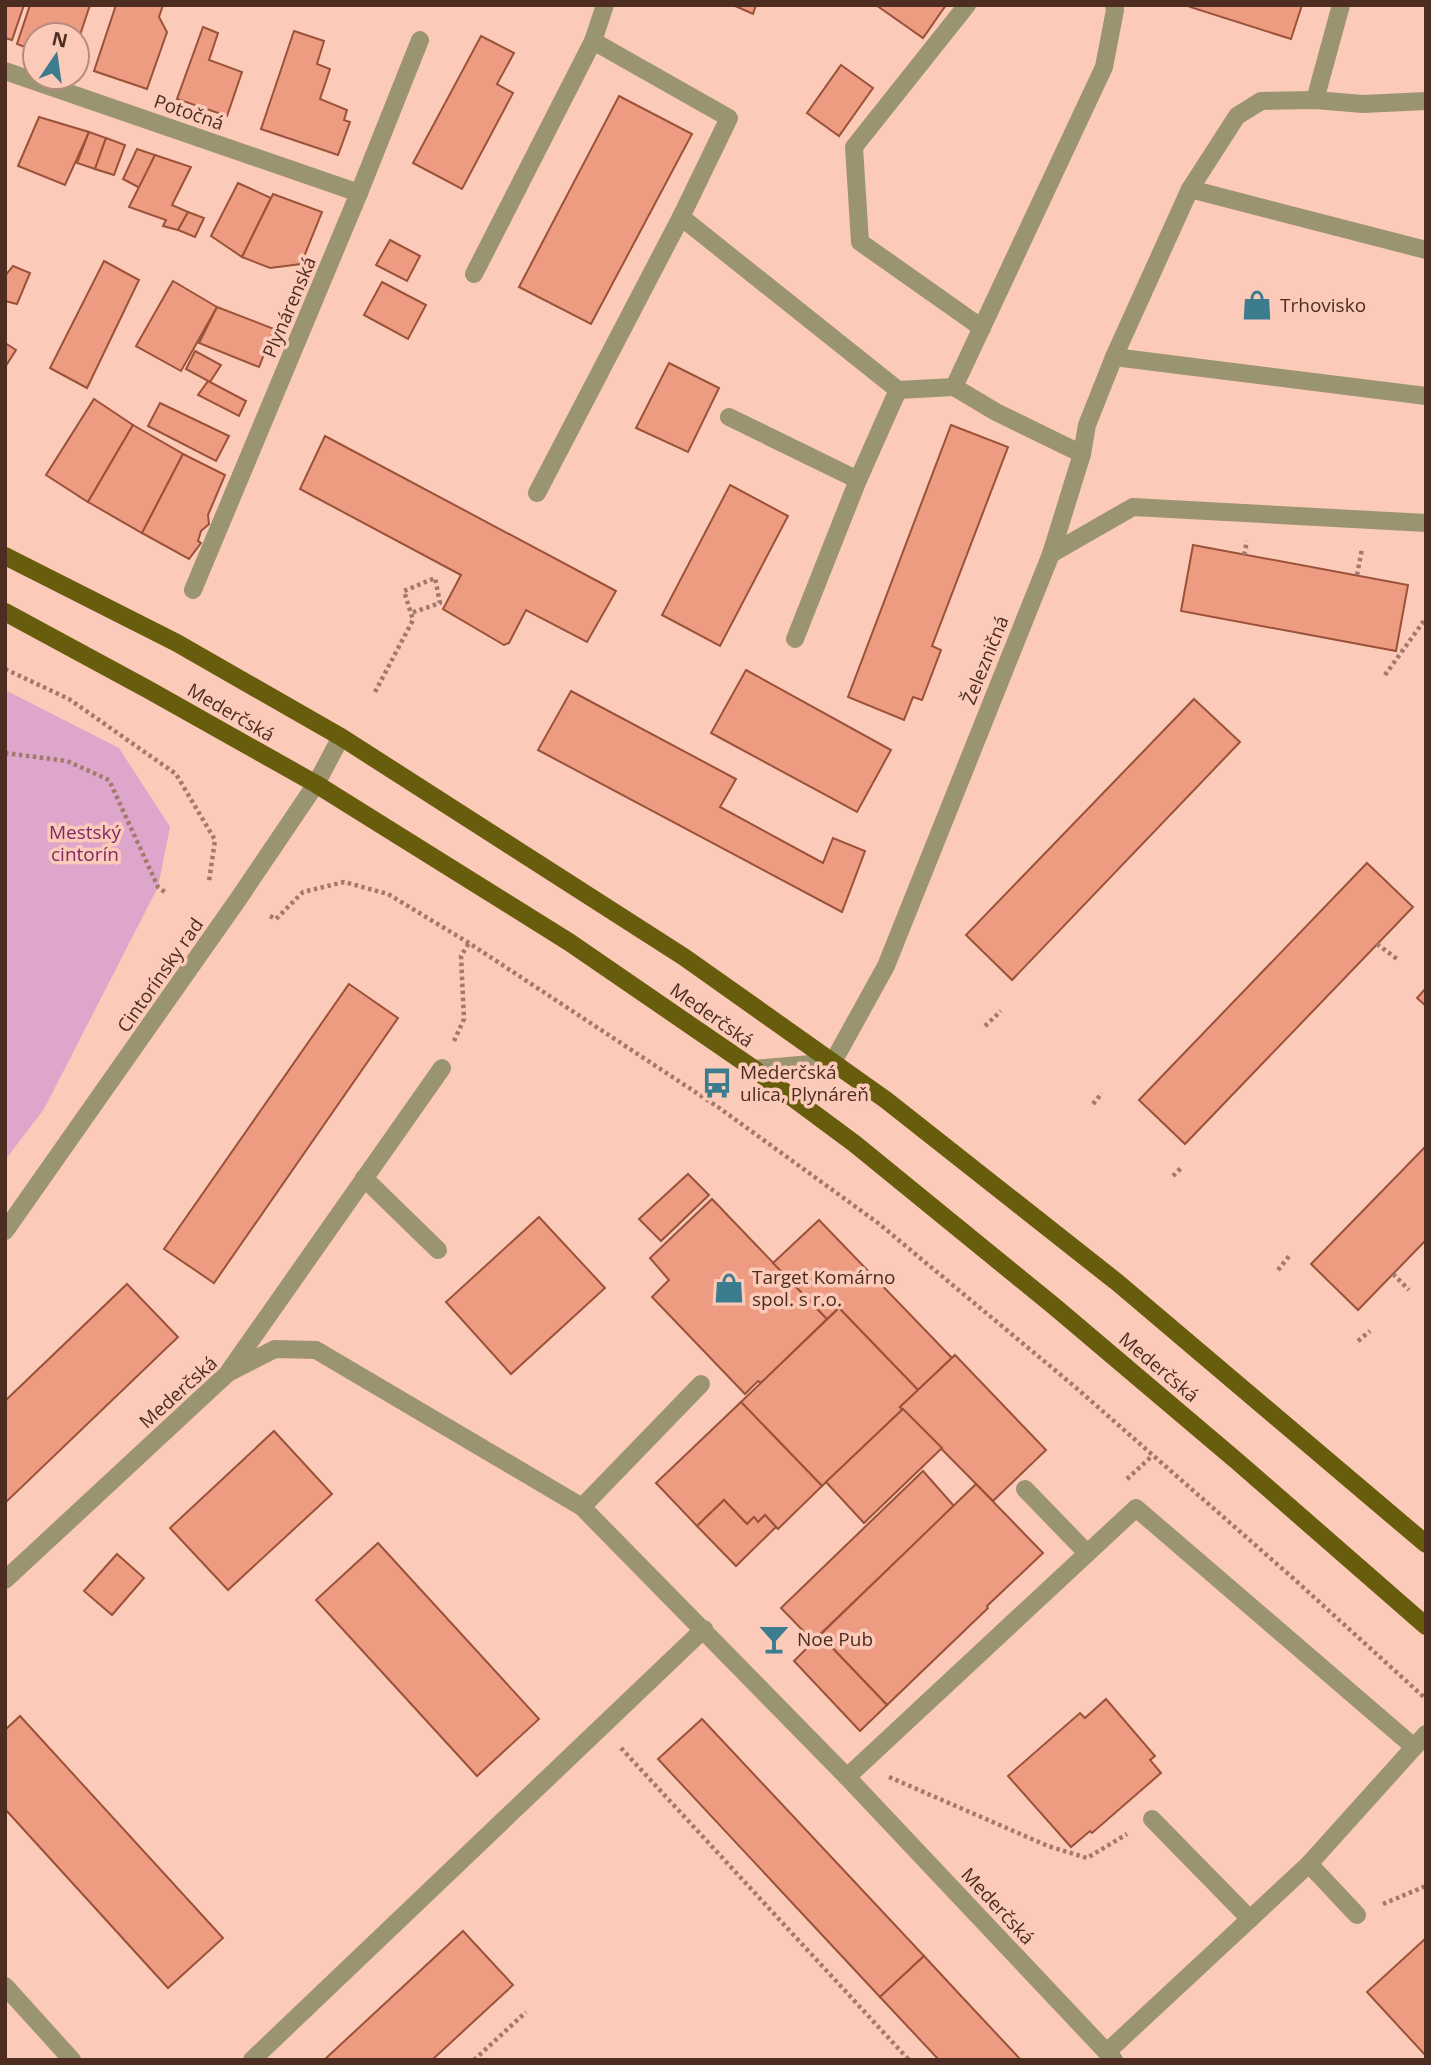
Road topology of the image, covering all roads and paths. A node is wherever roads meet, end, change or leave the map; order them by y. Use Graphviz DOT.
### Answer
graph roads {
  1 [pos="605,5"];
  2 [pos="967,5"];
  3 [pos="1114,5"];
  4 [pos="1340,5"];
  5 [pos="420,40"];
  6 [pos="593,41"];
  7 [pos="5,71"];
  8 [pos="1315,100"];
  9 [pos="1426,100"];
  10 [pos="1190,189"];
  11 [pos="359,193"];
  12 [pos="681,217"];
  13 [pos="1426,250"];
  14 [pos="474,274"];
  15 [pos="982,328"];
  16 [pos="1114,357"];
  17 [pos="954,387"];
  18 [pos="898,390"];
  19 [pos="1426,396"];
  20 [pos="729,418"];
  21 [pos="1082,454"];
  22 [pos="858,480"];
  23 [pos="537,493"];
  24 [pos="1426,523"];
  25 [pos="1364,538"];
  26 [pos="1051,554"];
  27 [pos="5,556"];
  28 [pos="1357,575"];
  29 [pos="193,590"];
  30 [pos="5,612"];
  31 [pos="411,613"];
  32 [pos="1426,618"];
  33 [pos="795,639"];
  34 [pos="5,669"];
  35 [pos="1385,675"];
  36 [pos="375,692"];
  37 [pos="341,737"];
  38 [pos="5,753"];
  39 [pos="316,784"];
  40 [pos="209,880"];
  41 [pos="166,893"];
  42 [pos="270,916"];
  43 [pos="469,943"];
  44 [pos="1377,944"];
  45 [pos="1396,959"];
  46 [pos="1001,1011"];
  47 [pos="985,1026"];
  48 [pos="833,1062"];
  49 [pos="442,1068"];
  50 [pos="754,1069"];
  51 [pos="1102,1093"];
  52 [pos="1093,1104"];
  53 [pos="1181,1168"];
  54 [pos="1173,1176"];
  55 [pos="364,1178"];
  56 [pos="5,1231"];
  57 [pos="438,1250"];
  58 [pos="1290,1255"];
  59 [pos="1278,1270"];
  60 [pos="1393,1274"];
  61 [pos="1409,1290"];
  62 [pos="1370,1331"];
  63 [pos="1358,1341"];
  64 [pos="229,1373"];
  65 [pos="701,1384"];
  66 [pos="1025,1489"];
  67 [pos="582,1507"];
  68 [pos="1426,1544"];
  69 [pos="1087,1553"];
  70 [pos="5,1580"];
  71 [pos="1426,1626"];
  72 [pos="704,1629"];
  73 [pos="1426,1699"];
  74 [pos="601,1727"];
  75 [pos="1420,1741"];
  76 [pos="853,1771"];
  77 [pos="1152,1819"];
  78 [pos="1309,1864"];
  79 [pos="1426,1886"];
  80 [pos="1357,1915"];
  81 [pos="1250,1919"];
  82 [pos="5,1986"];
  83 [pos="526,2012"];
  84 [pos="1110,2056"];
  85 [pos="72,2060"];
  86 [pos="252,2060"];
  87 [pos="474,2060"];
  88 [pos="909,2060"];
  1 -- 6 [label="street"];
  2 -- 15 [label="street"];
  3 -- 15 [label="street"];
  4 -- 8 [label="street"];
  5 -- 11 [label="street, Plynárenská"];
  6 -- 12 [label="street"];
  6 -- 14 [label="street"];
  7 -- 11 [label="street, Potočná"];
  8 -- 9 [label="street, Železničná"];
  8 -- 10 [label="street, Železničná"];
  10 -- 13 [label="street"];
  10 -- 16 [label="street, Železničná"];
  11 -- 29 [label="street, Plynárenská"];
  12 -- 18 [label="street"];
  12 -- 23 [label="street"];
  15 -- 17 [label="street"];
  16 -- 19 [label="street"];
  16 -- 21 [label="street, Železničná"];
  17 -- 18 [label="street"];
  17 -- 21 [label="street"];
  18 -- 22 [label="street"];
  20 -- 22 [label="street"];
  21 -- 26 [label="street, Železničná"];
  22 -- 33 [label="street"];
  24 -- 26 [label="street"];
  25 -- 28 [label="path"];
  26 -- 48 [label="street, Železničná"];
  27 -- 37 [label="main road, Mederčská"];
  30 -- 39 [label="main road, Mederčská"];
  31 -- 31 [label="path"];
  31 -- 36 [label="path"];
  32 -- 35 [label="path"];
  34 -- 40 [label="path"];
  37 -- 39 [label="street, Cintorínsky rad"];
  37 -- 48 [label="main road, Mederčská"];
  38 -- 41 [label="path"];
  39 -- 50 [label="main road, Mederčská"];
  39 -- 56 [label="street, Cintorínsky rad"];
  42 -- 43 [label="path"];
  43 -- 49 [label="path"];
  43 -- 73 [label="path"];
  44 -- 45 [label="path"];
  46 -- 47 [label="path"];
  48 -- 50 [label="street"];
  48 -- 68 [label="main road, Mederčská"];
  49 -- 55 [label="street"];
  50 -- 71 [label="main road, Mederčská"];
  51 -- 52 [label="path"];
  53 -- 54 [label="path"];
  55 -- 57 [label="street"];
  55 -- 64 [label="street"];
  58 -- 59 [label="path"];
  60 -- 61 [label="path"];
  62 -- 63 [label="path"];
  64 -- 67 [label="street, Mederčská"];
  64 -- 70 [label="street, Mederčská"];
  65 -- 67 [label="street"];
  66 -- 69 [label="street"];
  67 -- 72 [label="street, Mederčská"];
  69 -- 75 [label="street"];
  69 -- 76 [label="street"];
  72 -- 74 [label="street"];
  72 -- 76 [label="street, Mederčská"];
  74 -- 86 [label="street"];
  74 -- 88 [label="path"];
  75 -- 78 [label="street"];
  76 -- 77 [label="path"];
  76 -- 84 [label="street, Mederčská"];
  77 -- 81 [label="street"];
  78 -- 80 [label="street"];
  78 -- 81 [label="street"];
  79 -- 80 [label="path"];
  81 -- 84 [label="street"];
  82 -- 85 [label="street"];
  83 -- 87 [label="path"];
}
